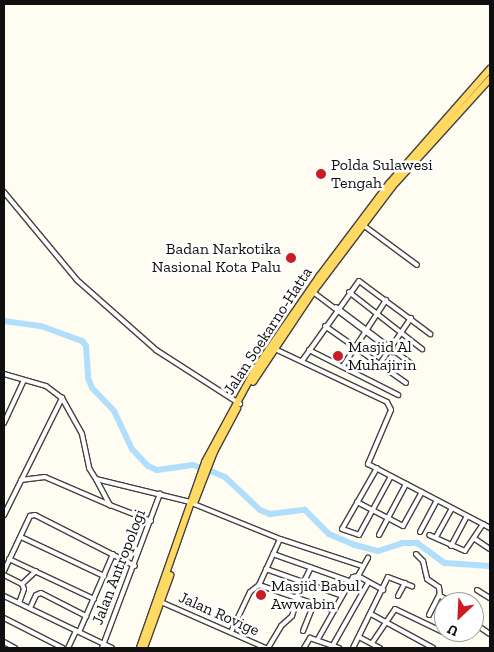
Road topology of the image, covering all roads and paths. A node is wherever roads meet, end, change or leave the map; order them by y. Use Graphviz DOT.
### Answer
graph roads {
  1 [pos="490,69"];
  2 [pos="490,79"];
  3 [pos="436,134"];
  4 [pos="4,192"];
  5 [pos="363,226"];
  6 [pos="353,235"];
  7 [pos="417,265"];
  8 [pos="313,292"];
  9 [pos="349,292"];
  10 [pos="386,300"];
  11 [pos="336,308"];
  12 [pos="298,309"];
  13 [pos="375,314"];
  14 [pos="411,318"];
  15 [pos="325,326"];
  16 [pos="364,330"];
  17 [pos="401,334"];
  18 [pos="430,334"];
  19 [pos="353,347"];
  20 [pos="274,348"];
  21 [pos="422,349"];
  22 [pos="309,350"];
  23 [pos="391,350"];
  24 [pos="302,361"];
  25 [pos="378,365"];
  26 [pos="413,365"];
  27 [pos="343,366"];
  28 [pos="4,374"];
  29 [pos="24,380"];
  30 [pos="406,383"];
  31 [pos="398,395"];
  32 [pos="62,398"];
  33 [pos="239,403"];
  34 [pos="4,423"];
  35 [pos="377,468"];
  36 [pos="391,476"];
  37 [pos="96,479"];
  38 [pos="21,480"];
  39 [pos="406,484"];
  40 [pos="422,492"];
  41 [pos="160,494"];
  42 [pos="437,500"];
  43 [pos="357,502"];
  44 [pos="192,503"];
  45 [pos="110,505"];
  46 [pos="452,508"];
  47 [pos="373,509"];
  48 [pos="4,515"];
  49 [pos="467,516"];
  50 [pos="389,517"];
  51 [pos="150,521"];
  52 [pos="483,524"];
  53 [pos="490,528"];
  54 [pos="420,532"];
  55 [pos="379,535"];
  56 [pos="429,535"];
  57 [pos="21,537"];
  58 [pos="436,537"];
  59 [pos="280,539"];
  60 [pos="474,539"];
  61 [pos="451,546"];
  62 [pos="490,549"];
  63 [pos="113,554"];
  64 [pos="273,554"];
  65 [pos="416,554"];
  66 [pos="368,558"];
  67 [pos="9,559"];
  68 [pos="135,566"];
  69 [pos="362,566"];
  70 [pos="311,567"];
  71 [pos="266,569"];
  72 [pos="4,571"];
  73 [pos="36,572"];
  74 [pos="4,575"];
  75 [pos="104,576"];
  76 [pos="358,576"];
  77 [pos="349,581"];
  78 [pos="304,582"];
  79 [pos="368,583"];
  80 [pos="405,583"];
  81 [pos="22,584"];
  82 [pos="259,585"];
  83 [pos="412,586"];
  84 [pos="383,590"];
  85 [pos="477,590"];
  86 [pos="439,592"];
  87 [pos="340,595"];
  88 [pos="4,596"];
  89 [pos="398,596"];
  90 [pos="297,598"];
  91 [pos="490,598"];
  92 [pos="94,599"];
  93 [pos="161,602"];
  94 [pos="19,603"];
  95 [pos="314,604"];
  96 [pos="434,605"];
  97 [pos="30,608"];
  98 [pos="332,610"];
  99 [pos="370,614"];
  100 [pos="429,615"];
  101 [pos="86,616"];
  102 [pos="4,618"];
  103 [pos="152,622"];
  104 [pos="385,622"];
  105 [pos="434,628"];
  106 [pos="78,631"];
  107 [pos="303,631"];
  108 [pos="231,632"];
  109 [pos="359,637"];
  110 [pos="318,639"];
  111 [pos="4,642"];
  112 [pos="372,643"];
  113 [pos="333,645"];
  114 [pos="102,646"];
  115 [pos="15,648"];
  116 [pos="63,648"];
  117 [pos="68,648"];
  118 [pos="112,648"];
  119 [pos="140,648"];
  120 [pos="144,648"];
  121 [pos="267,648"];
  122 [pos="304,648"];
  123 [pos="340,648"];
  124 [pos="353,648"];
  125 [pos="380,648"];
  126 [pos="433,648"];
  1 -- 3 [label="main road, Jalan Soekarno-Hatta"];
  2 -- 3 [label="main road, Jalan Soekarno-Hatta"];
  3 -- 5 [label="main road, Jalan Soekarno-Hatta"];
  3 -- 6 [label="main road, Jalan Soekarno-Hatta"];
  4 -- 33 [label="street"];
  5 -- 6 [label="main road, Jalan Soekarno-Hatta"];
  5 -- 7 [label="street"];
  6 -- 8 [label="main road, Jalan Soekarno-Hatta"];
  6 -- 12 [label="main road, Jalan Soekarno-Hatta"];
  8 -- 11 [label="street"];
  8 -- 12 [label="main road, Jalan Soekarno-Hatta"];
  9 -- 10 [label="street"];
  9 -- 11 [label="street"];
  9 -- 13 [label="street"];
  10 -- 13 [label="street"];
  10 -- 14 [label="street"];
  11 -- 15 [label="street"];
  11 -- 16 [label="street"];
  12 -- 20 [label="main road, Jalan Soekarno-Hatta"];
  12 -- 33 [label="main road, Jalan Soekarno-Hatta"];
  13 -- 16 [label="street"];
  13 -- 17 [label="street"];
  14 -- 17 [label="street"];
  14 -- 18 [label="street"];
  15 -- 19 [label="street"];
  15 -- 22 [label="street"];
  16 -- 19 [label="street"];
  16 -- 23 [label="street"];
  17 -- 21 [label="street"];
  17 -- 23 [label="street"];
  19 -- 25 [label="street"];
  19 -- 27 [label="street"];
  20 -- 24 [label="street"];
  20 -- 33 [label="main road, Jalan Soekarno-Hatta"];
  22 -- 24 [label="street"];
  22 -- 27 [label="street"];
  23 -- 25 [label="street"];
  23 -- 26 [label="street"];
  24 -- 35 [label="street"];
  25 -- 30 [label="street"];
  27 -- 31 [label="street"];
  28 -- 29 [label="street"];
  29 -- 32 [label="street"];
  29 -- 34 [label="street"];
  32 -- 37 [label="street"];
  32 -- 38 [label="street"];
  33 -- 44 [label="main road, Jalan Soekarno-Hatta"];
  35 -- 36 [label="street"];
  35 -- 43 [label="street"];
  36 -- 39 [label="street"];
  36 -- 47 [label="street"];
  37 -- 41 [label="street"];
  37 -- 45 [label="street"];
  38 -- 45 [label="street"];
  38 -- 48 [label="street"];
  39 -- 40 [label="street"];
  39 -- 50 [label="street"];
  40 -- 42 [label="street"];
  40 -- 50 [label="street"];
  41 -- 44 [label="street"];
  41 -- 51 [label="street, Jalan Antropologi"];
  42 -- 46 [label="street"];
  42 -- 54 [label="street"];
  43 -- 47 [label="street"];
  43 -- 47 [label="street"];
  44 -- 59 [label="street"];
  44 -- 93 [label="main road, Jalan Soekarno-Hatta"];
  44 -- 103 [label="main road, Jalan Soekarno-Hatta"];
  45 -- 51 [label="street"];
  46 -- 49 [label="street"];
  46 -- 58 [label="street"];
  47 -- 50 [label="street"];
  49 -- 52 [label="street"];
  49 -- 61 [label="street"];
  50 -- 55 [label="street"];
  51 -- 68 [label="street, Jalan Antropologi"];
  52 -- 53 [label="street"];
  52 -- 60 [label="street"];
  56 -- 58 [label="street"];
  57 -- 63 [label="street"];
  57 -- 67 [label="street"];
  57 -- 75 [label="street"];
  58 -- 61 [label="street"];
  59 -- 64 [label="street"];
  59 -- 69 [label="street"];
  60 -- 61 [label="street"];
  60 -- 62 [label="street"];
  63 -- 68 [label="street"];
  63 -- 75 [label="street"];
  64 -- 70 [label="street"];
  64 -- 71 [label="street"];
  65 -- 86 [label="street"];
  66 -- 69 [label="street"];
  67 -- 72 [label="street"];
  67 -- 73 [label="street"];
  68 -- 114 [label="street, Jalan Antropologi"];
  69 -- 76 [label="street"];
  70 -- 77 [label="street"];
  70 -- 78 [label="street"];
  71 -- 78 [label="street"];
  71 -- 82 [label="street"];
  73 -- 81 [label="street"];
  73 -- 92 [label="street"];
  74 -- 81 [label="street"];
  75 -- 92 [label="street"];
  76 -- 77 [label="street"];
  76 -- 79 [label="street"];
  77 -- 87 [label="street"];
  78 -- 87 [label="street"];
  78 -- 90 [label="street"];
  79 -- 84 [label="street"];
  79 -- 113 [label="street"];
  80 -- 83 [label="street"];
  80 -- 84 [label="street"];
  80 -- 89 [label="street"];
  81 -- 94 [label="street"];
  82 -- 90 [label="street"];
  82 -- 108 [label="street"];
  84 -- 99 [label="street"];
  85 -- 91 [label="street"];
  87 -- 98 [label="street"];
  88 -- 94 [label="street"];
  90 -- 95 [label="street"];
  90 -- 121 [label="street"];
  92 -- 101 [label="street"];
  93 -- 103 [label="main road, Jalan Soekarno-Hatta"];
  93 -- 108 [label="street, Jalan Rovige"];
  94 -- 97 [label="street"];
  95 -- 98 [label="street"];
  95 -- 107 [label="street"];
  96 -- 100 [label="street"];
  97 -- 101 [label="street"];
  97 -- 106 [label="street"];
  98 -- 110 [label="street"];
  99 -- 104 [label="street"];
  99 -- 109 [label="street"];
  101 -- 106 [label="street"];
  102 -- 116 [label="street"];
  103 -- 119 [label="main road, Jalan Soekarno-Hatta"];
  103 -- 120 [label="main road, Jalan Soekarno-Hatta"];
  104 -- 105 [label="street"];
  104 -- 112 [label="street"];
  104 -- 126 [label="street"];
  106 -- 114 [label="street"];
  106 -- 117 [label="street"];
  108 -- 121 [label="street, Jalan Rovige"];
  109 -- 112 [label="street"];
  109 -- 124 [label="street"];
  110 -- 113 [label="street"];
  110 -- 122 [label="street"];
  111 -- 115 [label="street"];
  112 -- 125 [label="street"];
  113 -- 123 [label="street"];
  114 -- 118 [label="street"];
}
